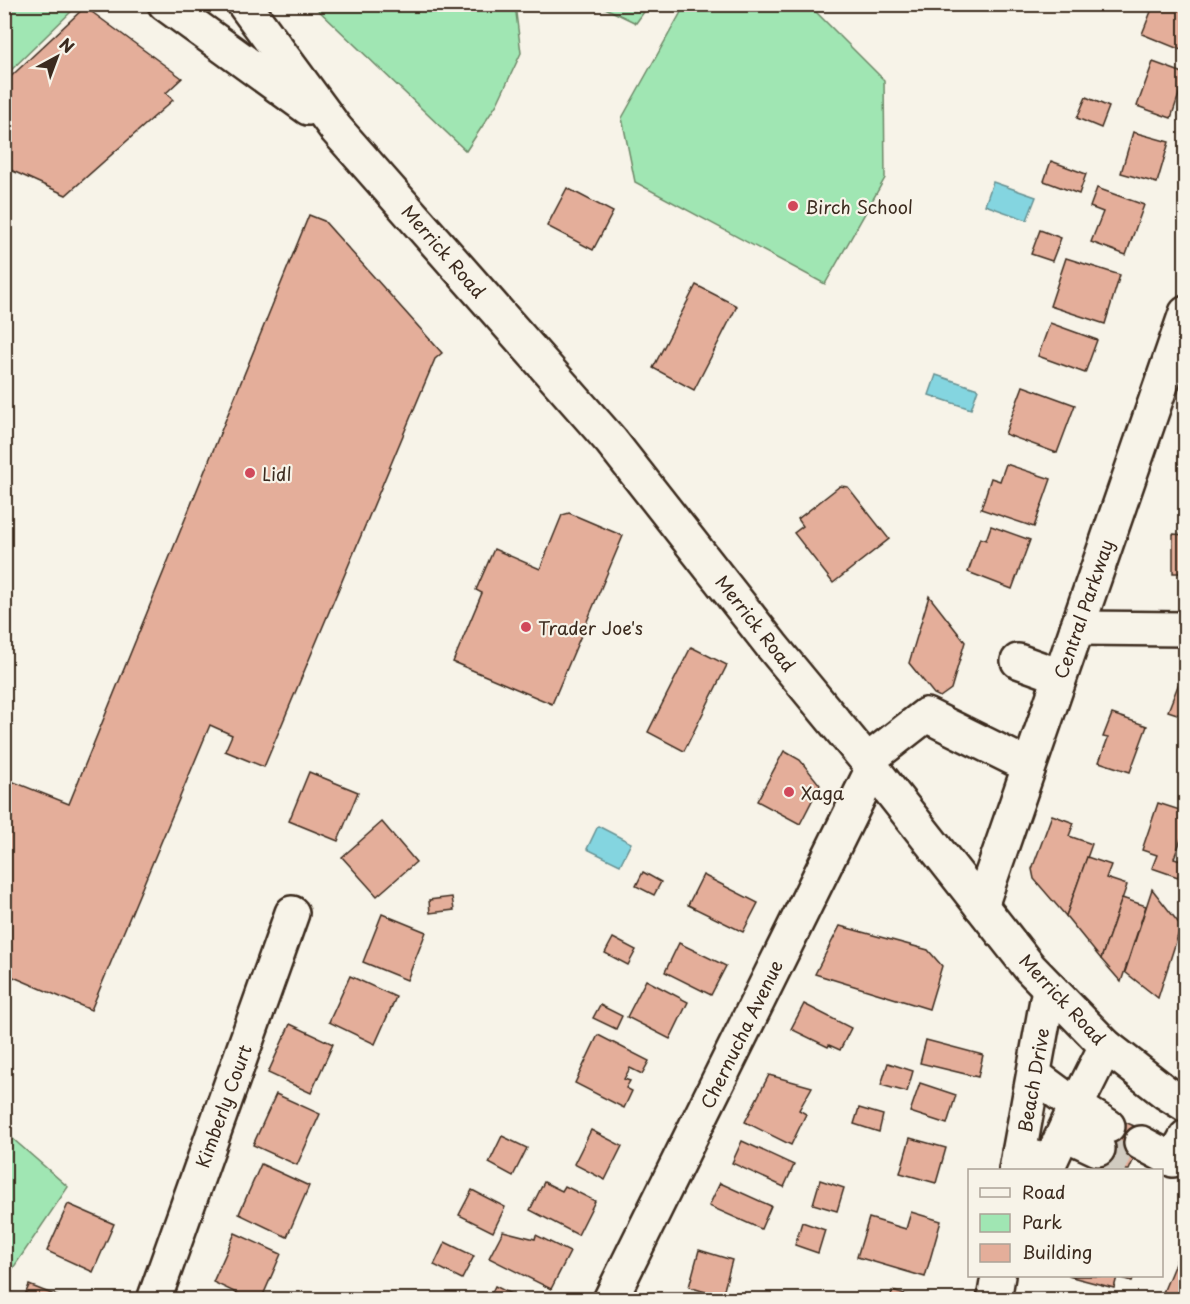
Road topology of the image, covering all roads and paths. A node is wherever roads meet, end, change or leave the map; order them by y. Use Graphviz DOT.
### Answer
graph roads {
  1 [pos="165,4"];
  2 [pos="244,4"];
  3 [pos="336,129"];
  4 [pos="1183,329"];
  5 [pos="1077,628"];
  6 [pos="1185,629"];
  7 [pos="1018,661"];
  8 [pos="1060,676"];
  9 [pos="870,765"];
  10 [pos="1029,766"];
  11 [pos="981,906"];
  12 [pos="292,913"];
  13 [pos="1049,989"];
  14 [pos="1106,1046"];
  15 [pos="1034,1075"];
  16 [pos="1185,1106"];
  17 [pos="1070,1119"];
  18 [pos="1103,1138"];
  19 [pos="1039,1164"];
  20 [pos="998,1277"];
  21 [pos="154,1299"];
  22 [pos="610,1299"];
  23 [pos="994,1299"];
  1 -- 3 [label="street, Merrick Road"];
  2 -- 3 [label="street, Merrick Road"];
  3 -- 9 [label="street, Merrick Road"];
  4 -- 5 [label="street, Central Parkway"];
  5 -- 6 [label="street"];
  5 -- 8 [label="street, Central Parkway"];
  7 -- 8 [label="street"];
  8 -- 10 [label="street, Central Parkway"];
  9 -- 10 [label="street"];
  9 -- 11 [label="street, Merrick Road"];
  9 -- 22 [label="street, Chernucha Avenue"];
  10 -- 11 [label="street, Central Parkway"];
  11 -- 13 [label="street, Merrick Road"];
  12 -- 21 [label="street, Kimberly Court"];
  13 -- 14 [label="street, Merrick Road"];
  13 -- 15 [label="street, Beach Drive"];
  14 -- 16 [label="street, Merrick Road"];
  14 -- 17 [label="street"];
  15 -- 17 [label="street"];
  15 -- 19 [label="street, Beach Drive"];
  17 -- 18 [label="street"];
  17 -- 19 [label="street"];
  20 -- 23 [label="street"];
}
